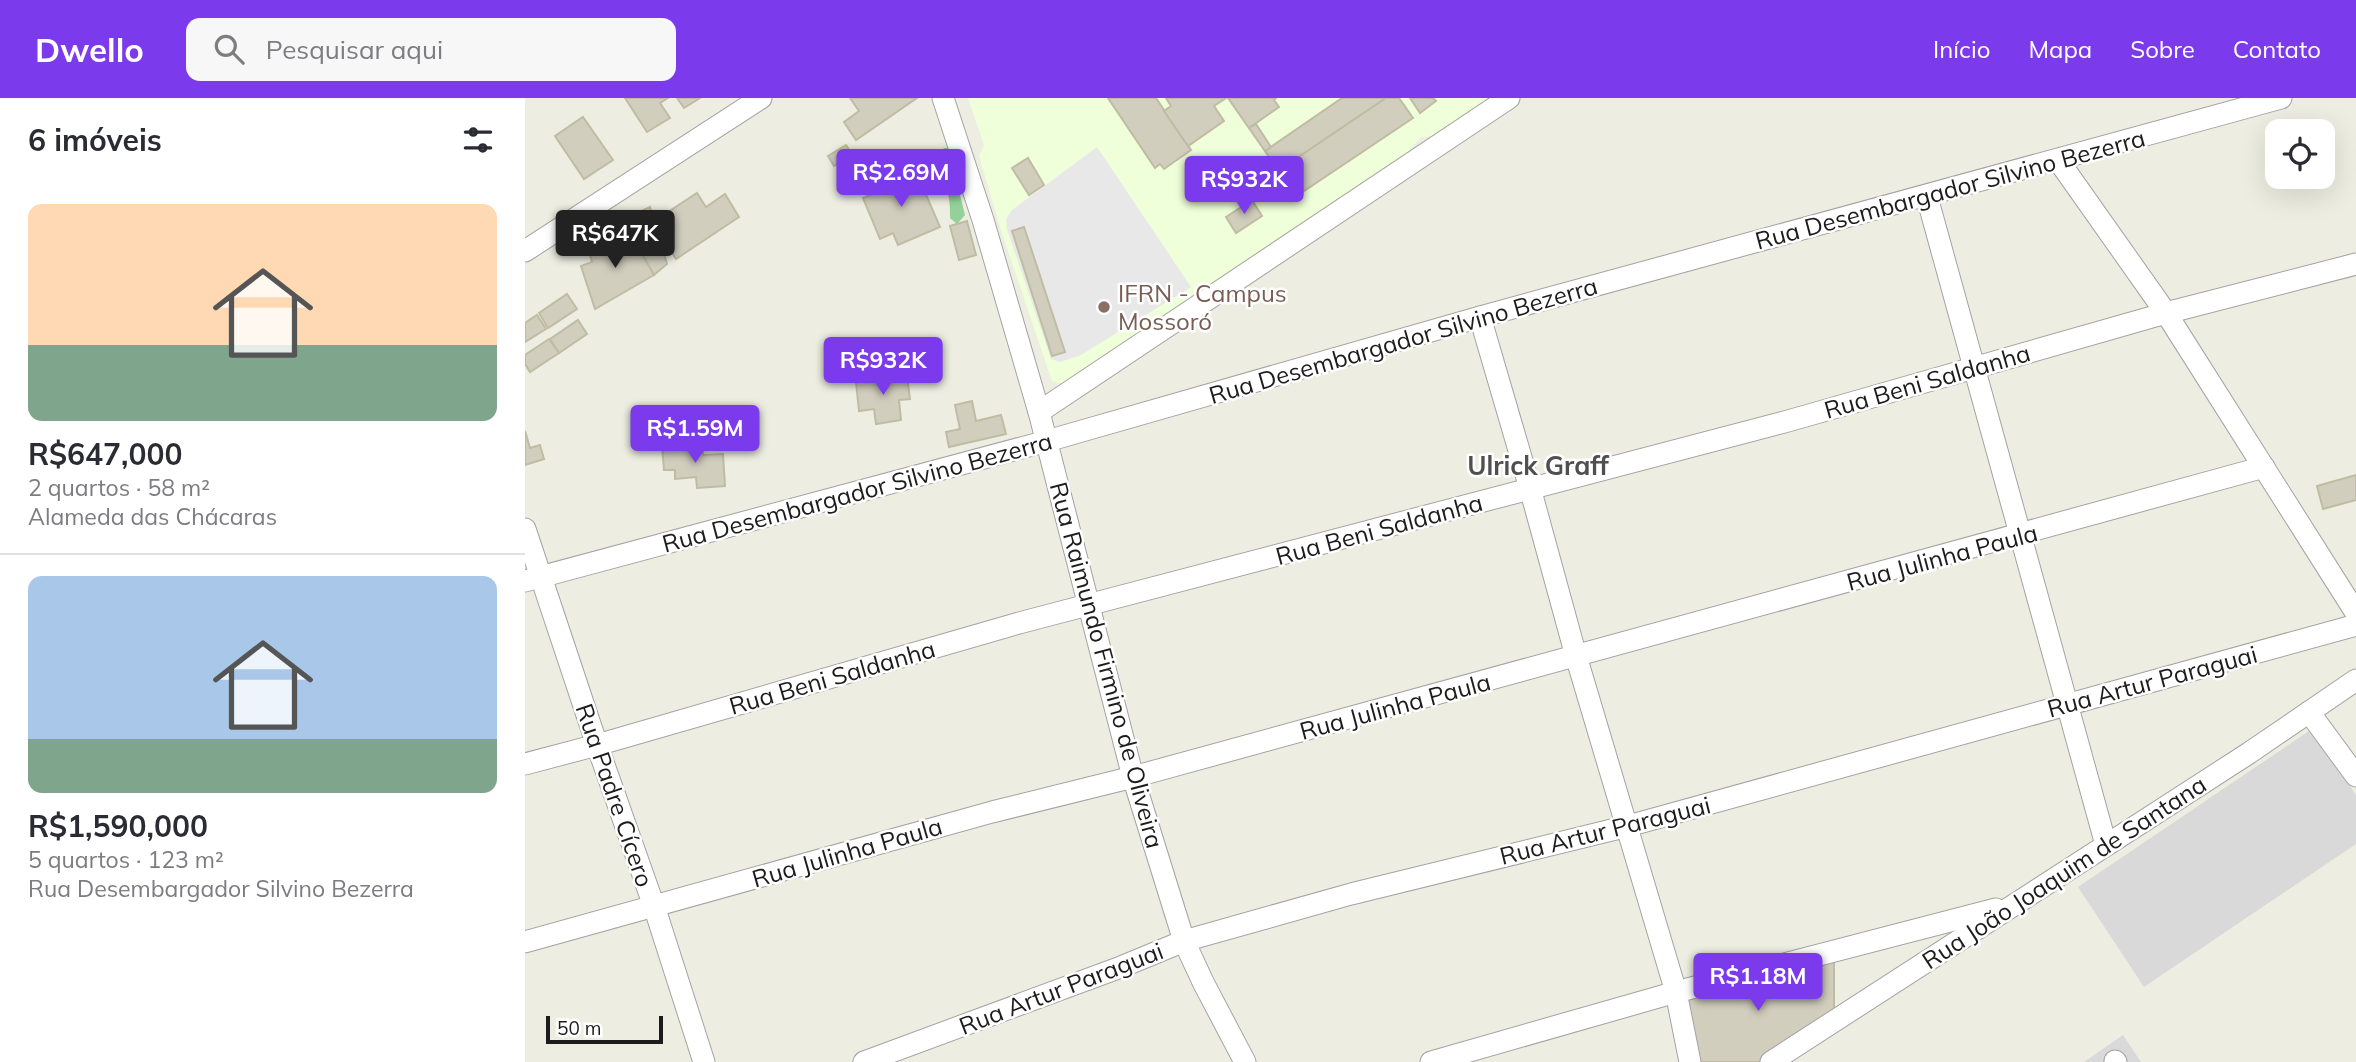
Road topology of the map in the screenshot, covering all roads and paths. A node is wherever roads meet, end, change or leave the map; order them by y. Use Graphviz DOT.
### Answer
graph roads {
  1 [pos="761,98"];
  2 [pos="943,98"];
  3 [pos="1509,98"];
  4 [pos="2281,98"];
  5 [pos="2242,103"];
  6 [pos="2058,160"];
  7 [pos="1927,197"];
  8 [pos="525,251"];
  9 [pos="2356,264"];
  10 [pos="2166,313"];
  11 [pos="1480,317"];
  12 [pos="1974,367"];
  13 [pos="1039,412"];
  14 [pos="1047,441"];
  15 [pos="2264,467"];
  16 [pos="1530,488"];
  17 [pos="525,529"];
  18 [pos="2020,536"];
  19 [pos="533,579"];
  20 [pos="1090,606"];
  21 [pos="2356,613"];
  22 [pos="2356,625"];
  23 [pos="1576,656"];
  24 [pos="2356,680"];
  25 [pos="2067,705"];
  26 [pos="2309,712"];
  27 [pos="597,745"];
  28 [pos="525,764"];
  29 [pos="2356,776"];
  30 [pos="1133,777"];
  31 [pos="1628,826"];
  32 [pos="2106,845"];
  33 [pos="2015,904"];
  34 [pos="654,906"];
  35 [pos="1185,940"];
  36 [pos="525,942"];
  37 [pos="1676,992"];
  38 [pos="1782,1059"];
  39 [pos="1238,1060"];
  40 [pos="704,1062"];
  41 [pos="864,1062"];
  42 [pos="1431,1062"];
  43 [pos="1690,1062"];
  1 -- 8 [label="street"];
  2 -- 13 [label="street, Rua Raimundo Firmino de Oliveira"];
  3 -- 13 [label="street"];
  4 -- 5 [label="street, Rua Desembargador Silvino Bezerra"];
  5 -- 6 [label="street, Rua Desembargador Silvino Bezerra"];
  6 -- 7 [label="street, Rua Desembargador Silvino Bezerra"];
  6 -- 10 [label="street"];
  7 -- 11 [label="street, Rua Desembargador Silvino Bezerra"];
  7 -- 12 [label="street"];
  9 -- 10 [label="street, Rua Beni Saldanha"];
  10 -- 12 [label="street, Rua Beni Saldanha"];
  10 -- 15 [label="street"];
  11 -- 14 [label="street, Rua Desembargador Silvino Bezerra"];
  11 -- 16 [label="street"];
  12 -- 16 [label="street, Rua Beni Saldanha"];
  12 -- 18 [label="street"];
  13 -- 14 [label="street, Rua Raimundo Firmino de Oliveira"];
  14 -- 19 [label="street, Rua Desembargador Silvino Bezerra"];
  14 -- 20 [label="street, Rua Raimundo Firmino de Oliveira"];
  15 -- 18 [label="street, Rua Julinha Paula"];
  15 -- 21 [label="street"];
  16 -- 20 [label="street, Rua Beni Saldanha"];
  16 -- 23 [label="street"];
  17 -- 19 [label="street, Rua Padre Cícero"];
  18 -- 23 [label="street, Rua Julinha Paula"];
  18 -- 25 [label="street"];
  19 -- 27 [label="street, Rua Padre Cícero"];
  20 -- 27 [label="street, Rua Beni Saldanha"];
  20 -- 30 [label="street, Rua Raimundo Firmino de Oliveira"];
  22 -- 25 [label="street, Rua Artur Paraguai"];
  23 -- 30 [label="street, Rua Julinha Paula"];
  23 -- 31 [label="street"];
  24 -- 26 [label="street, Rua João Joaquim de Santana"];
  25 -- 31 [label="street, Rua Artur Paraguai"];
  25 -- 32 [label="street"];
  26 -- 29 [label="street"];
  26 -- 32 [label="street, Rua João Joaquim de Santana"];
  27 -- 28 [label="street, Rua Beni Saldanha"];
  27 -- 34 [label="street, Rua Padre Cícero"];
  30 -- 34 [label="street, Rua Julinha Paula"];
  30 -- 35 [label="street, Rua Raimundo Firmino de Oliveira"];
  31 -- 35 [label="street, Rua Artur Paraguai"];
  31 -- 37 [label="street"];
  32 -- 33 [label="street, Rua João Joaquim de Santana"];
  33 -- 37 [label="street"];
  33 -- 38 [label="street, Rua João Joaquim de Santana"];
  34 -- 36 [label="street, Rua Julinha Paula"];
  34 -- 40 [label="street, Rua Padre Cícero"];
  35 -- 39 [label="street, Rua Raimundo Firmino de Oliveira"];
  35 -- 41 [label="street, Rua Artur Paraguai"];
  37 -- 42 [label="street"];
  37 -- 43 [label="street"];
}
